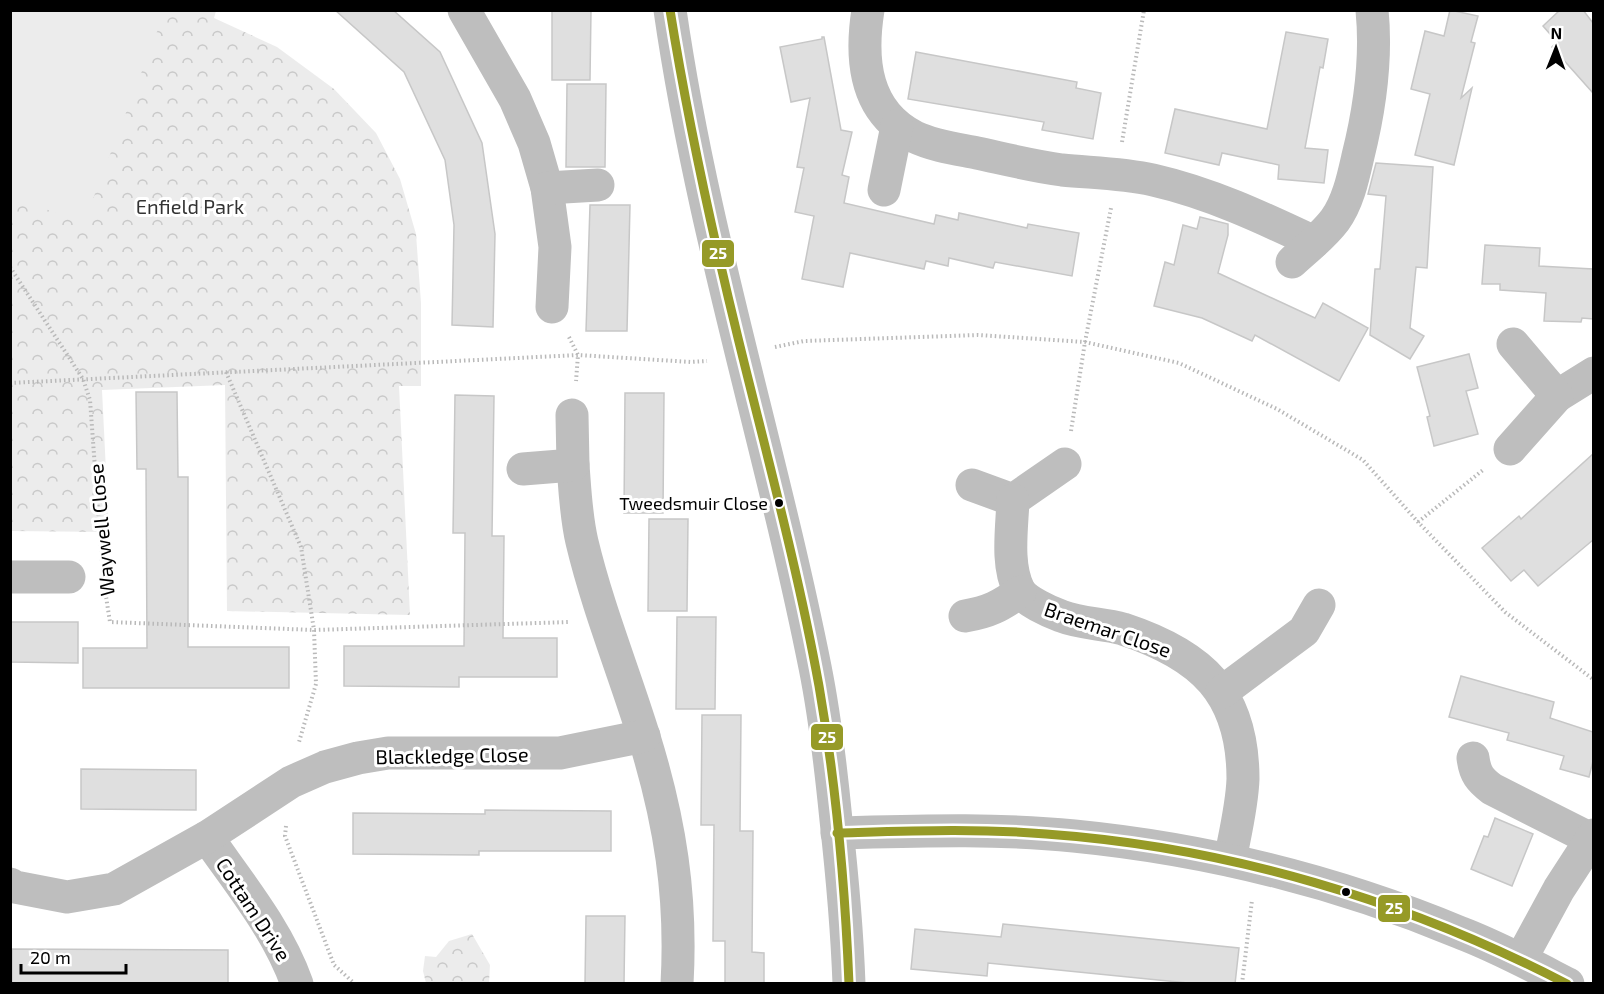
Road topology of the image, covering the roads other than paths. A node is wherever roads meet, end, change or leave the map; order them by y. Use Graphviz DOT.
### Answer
graph roads {
  1 [pos="464,10"];
  2 [pos="670,10"];
  3 [pos="868,10"];
  4 [pos="1372,10"];
  5 [pos="897,126"];
  6 [pos="598,184"];
  7 [pos="547,188"];
  8 [pos="884,189"];
  9 [pos="552,307"];
  10 [pos="1513,344"];
  11 [pos="1593,373"];
  12 [pos="1557,396"];
  13 [pos="572,415"];
  14 [pos="1510,449"];
  15 [pos="1065,464"];
  16 [pos="573,465"];
  17 [pos="523,469"];
  18 [pos="972,485"];
  19 [pos="1013,500"];
  20 [pos="10,577"];
  21 [pos="69,577"];
  22 [pos="1020,592"];
  23 [pos="1318,605"];
  24 [pos="965,616"];
  25 [pos="1222,692"];
  26 [pos="644,736"];
  27 [pos="1473,758"];
  28 [pos="837,832"];
  29 [pos="207,837"];
  30 [pos="1592,837"];
  31 [pos="1245,864"];
  32 [pos="10,884"];
  33 [pos="1521,959"];
  34 [pos="297,984"];
  35 [pos="677,984"];
  36 [pos="849,984"];
  37 [pos="1568,984"];
  1 -- 7 [label="street"];
  2 -- 28 [label="street"];
  3 -- 5 [label="street"];
  4 -- 5 [label="street"];
  5 -- 8 [label="street"];
  6 -- 7 [label="street"];
  7 -- 9 [label="street"];
  10 -- 12 [label="street"];
  11 -- 12 [label="street"];
  12 -- 14 [label="street"];
  13 -- 16 [label="street"];
  15 -- 19 [label="street"];
  16 -- 17 [label="street"];
  16 -- 26 [label="street"];
  18 -- 19 [label="street"];
  19 -- 22 [label="street, Braemar Close"];
  20 -- 21 [label="street, Waywell Close"];
  22 -- 24 [label="street, Braemar Close"];
  22 -- 25 [label="street, Braemar Close"];
  23 -- 25 [label="street"];
  25 -- 31 [label="street, Braemar Close"];
  26 -- 29 [label="street, Blackledge Close"];
  26 -- 35 [label="street"];
  27 -- 30 [label="street"];
  28 -- 31 [label="street"];
  28 -- 36 [label="street"];
  29 -- 32 [label="street"];
  29 -- 34 [label="street, Cottam Drive"];
  30 -- 33 [label="street"];
  31 -- 33 [label="street"];
  33 -- 37 [label="street"];
}
